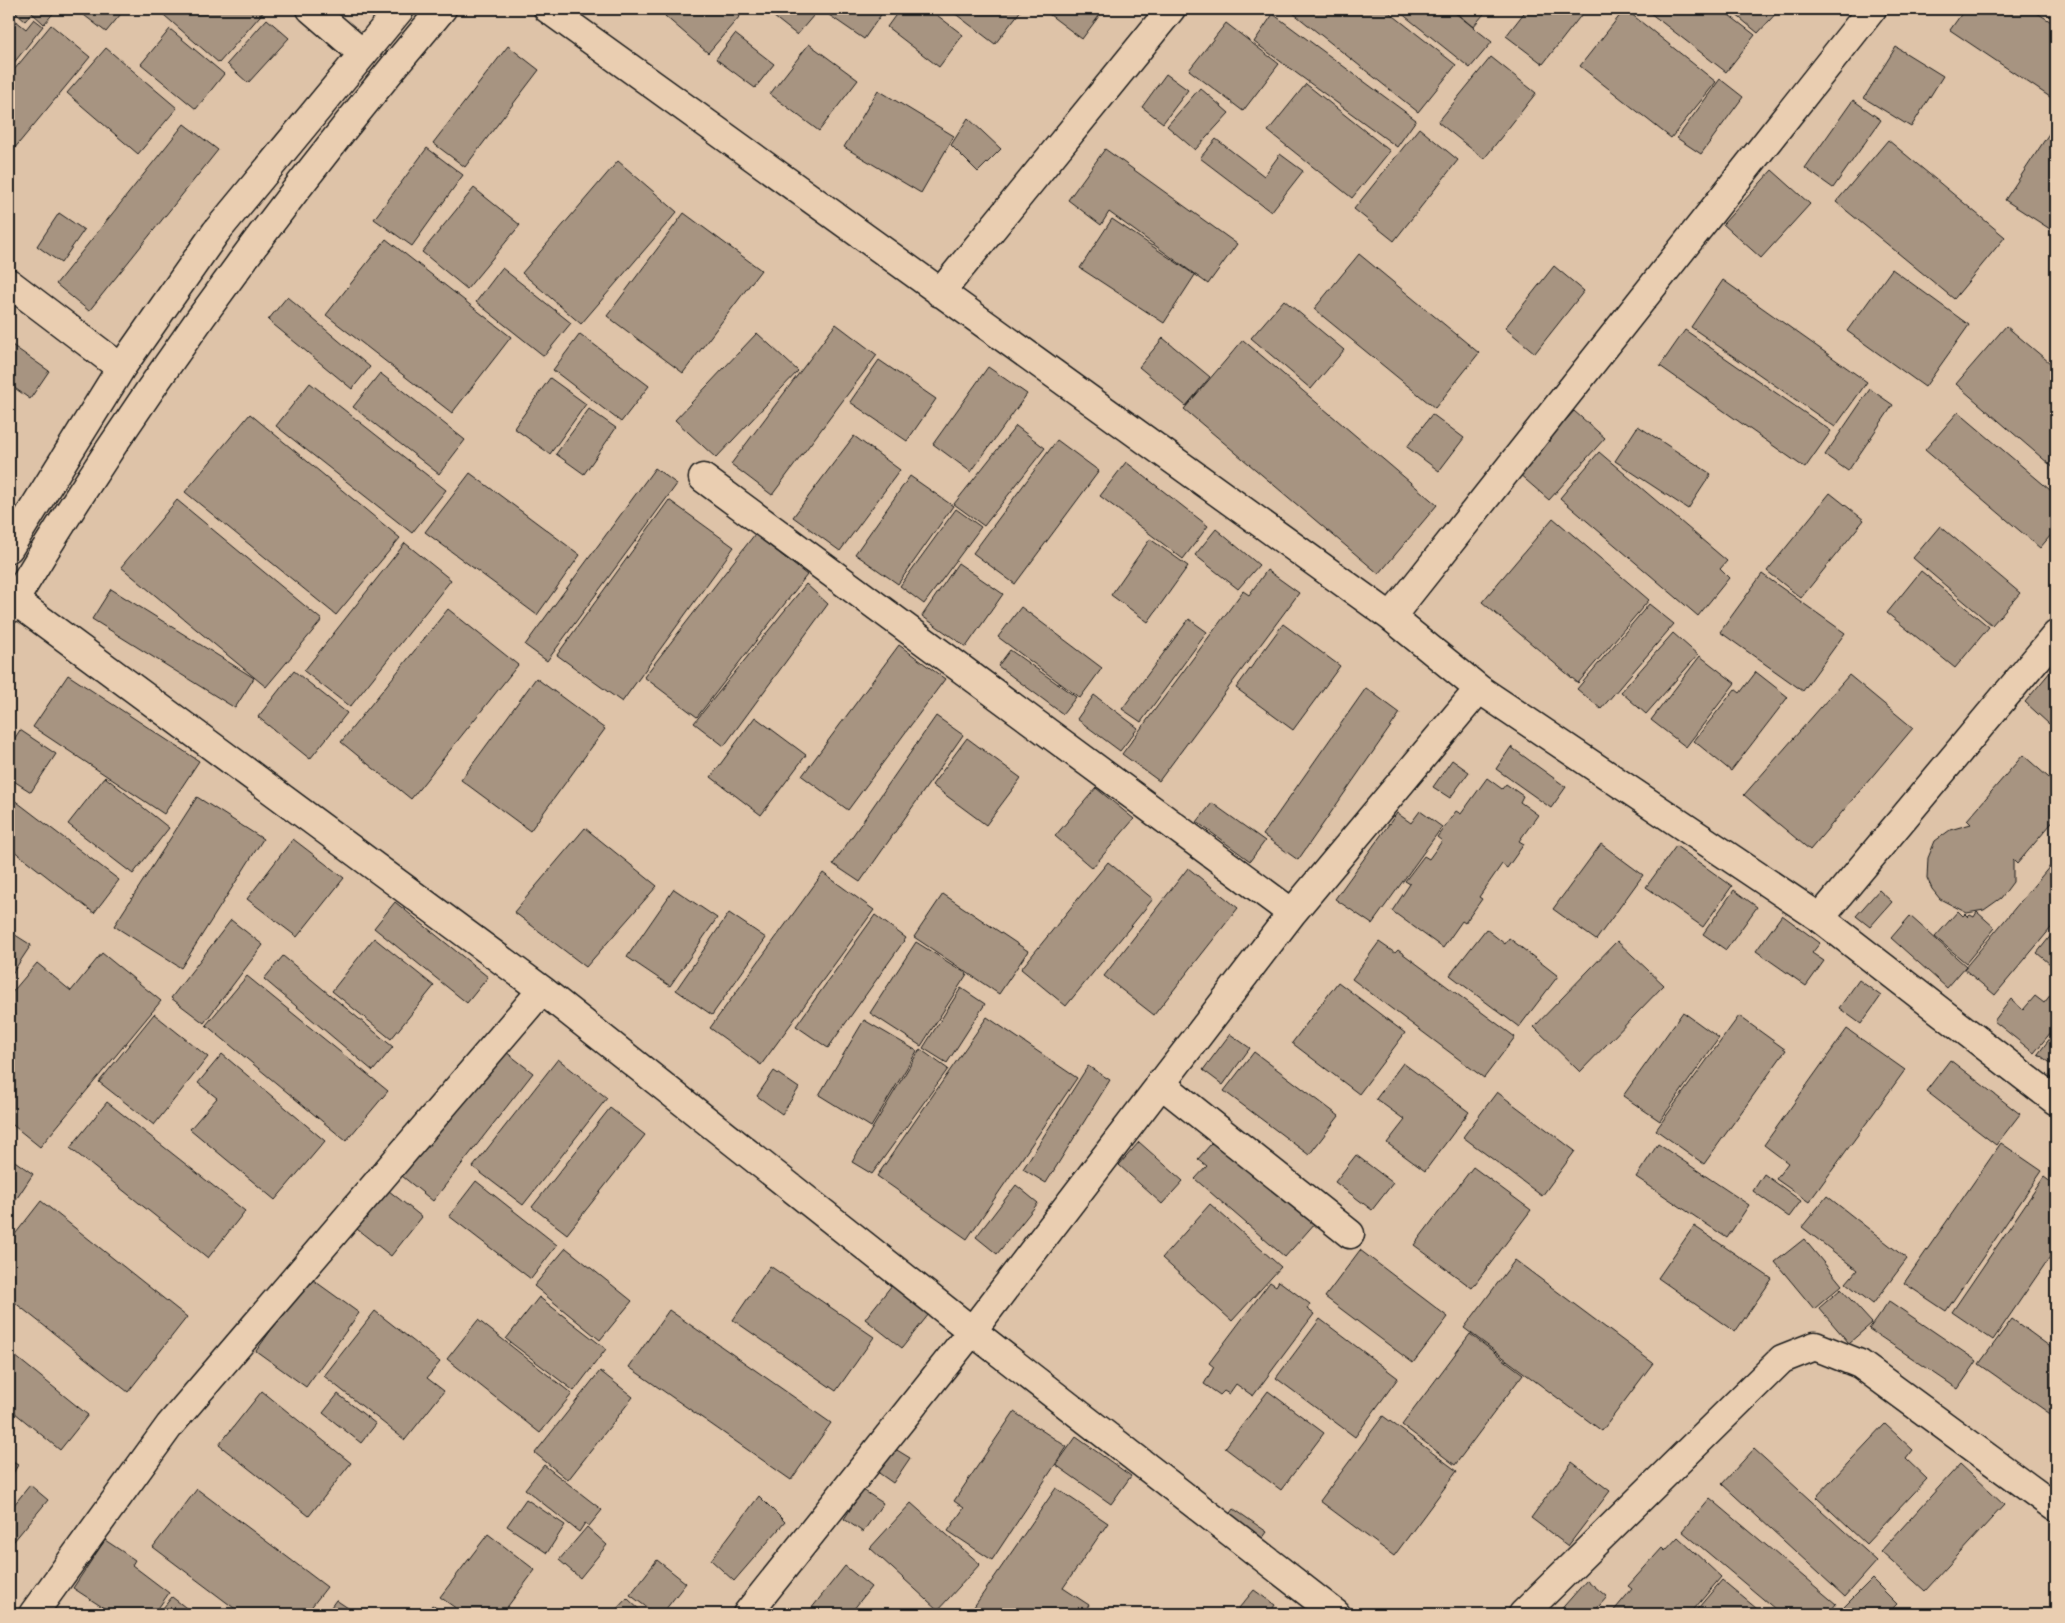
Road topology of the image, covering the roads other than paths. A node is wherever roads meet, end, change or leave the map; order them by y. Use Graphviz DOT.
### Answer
graph roads {
  1 [pos="311,9"];
  2 [pos="400,9"];
  3 [pos="442,9"];
  4 [pos="548,9"];
  5 [pos="1171,9"];
  6 [pos="1872,9"];
  7 [pos="363,54"];
  8 [pos="9,283"];
  9 [pos="940,293"];
  10 [pos="121,368"];
  11 [pos="703,478"];
  12 [pos="9,548"];
  13 [pos="11,604"];
  14 [pos="1391,617"];
  15 [pos="2056,635"];
  16 [pos="1479,689"];
  17 [pos="1292,913"];
  18 [pos="1820,918"];
  19 [pos="542,990"];
  20 [pos="1160,1083"];
  21 [pos="2056,1102"];
  22 [pos="1350,1234"];
  23 [pos="972,1331"];
  24 [pos="2056,1508"];
  25 [pos="33,1614"];
  26 [pos="747,1614"];
  27 [pos="1336,1614"];
  28 [pos="1523,1614"];
  1 -- 7 [label="street"];
  2 -- 7 [label="street"];
  3 -- 13 [label="street"];
  4 -- 9 [label="street"];
  5 -- 9 [label="street"];
  6 -- 14 [label="street"];
  7 -- 10 [label="street"];
  8 -- 10 [label="street"];
  9 -- 14 [label="street"];
  10 -- 12 [label="street"];
  11 -- 17 [label="street"];
  13 -- 19 [label="street"];
  14 -- 16 [label="street"];
  15 -- 18 [label="street"];
  16 -- 17 [label="street"];
  16 -- 18 [label="street"];
  17 -- 20 [label="street"];
  18 -- 21 [label="street"];
  19 -- 23 [label="street"];
  19 -- 25 [label="street"];
  20 -- 22 [label="street"];
  20 -- 23 [label="street"];
  23 -- 26 [label="street"];
  23 -- 27 [label="street"];
  24 -- 28 [label="street"];
}
